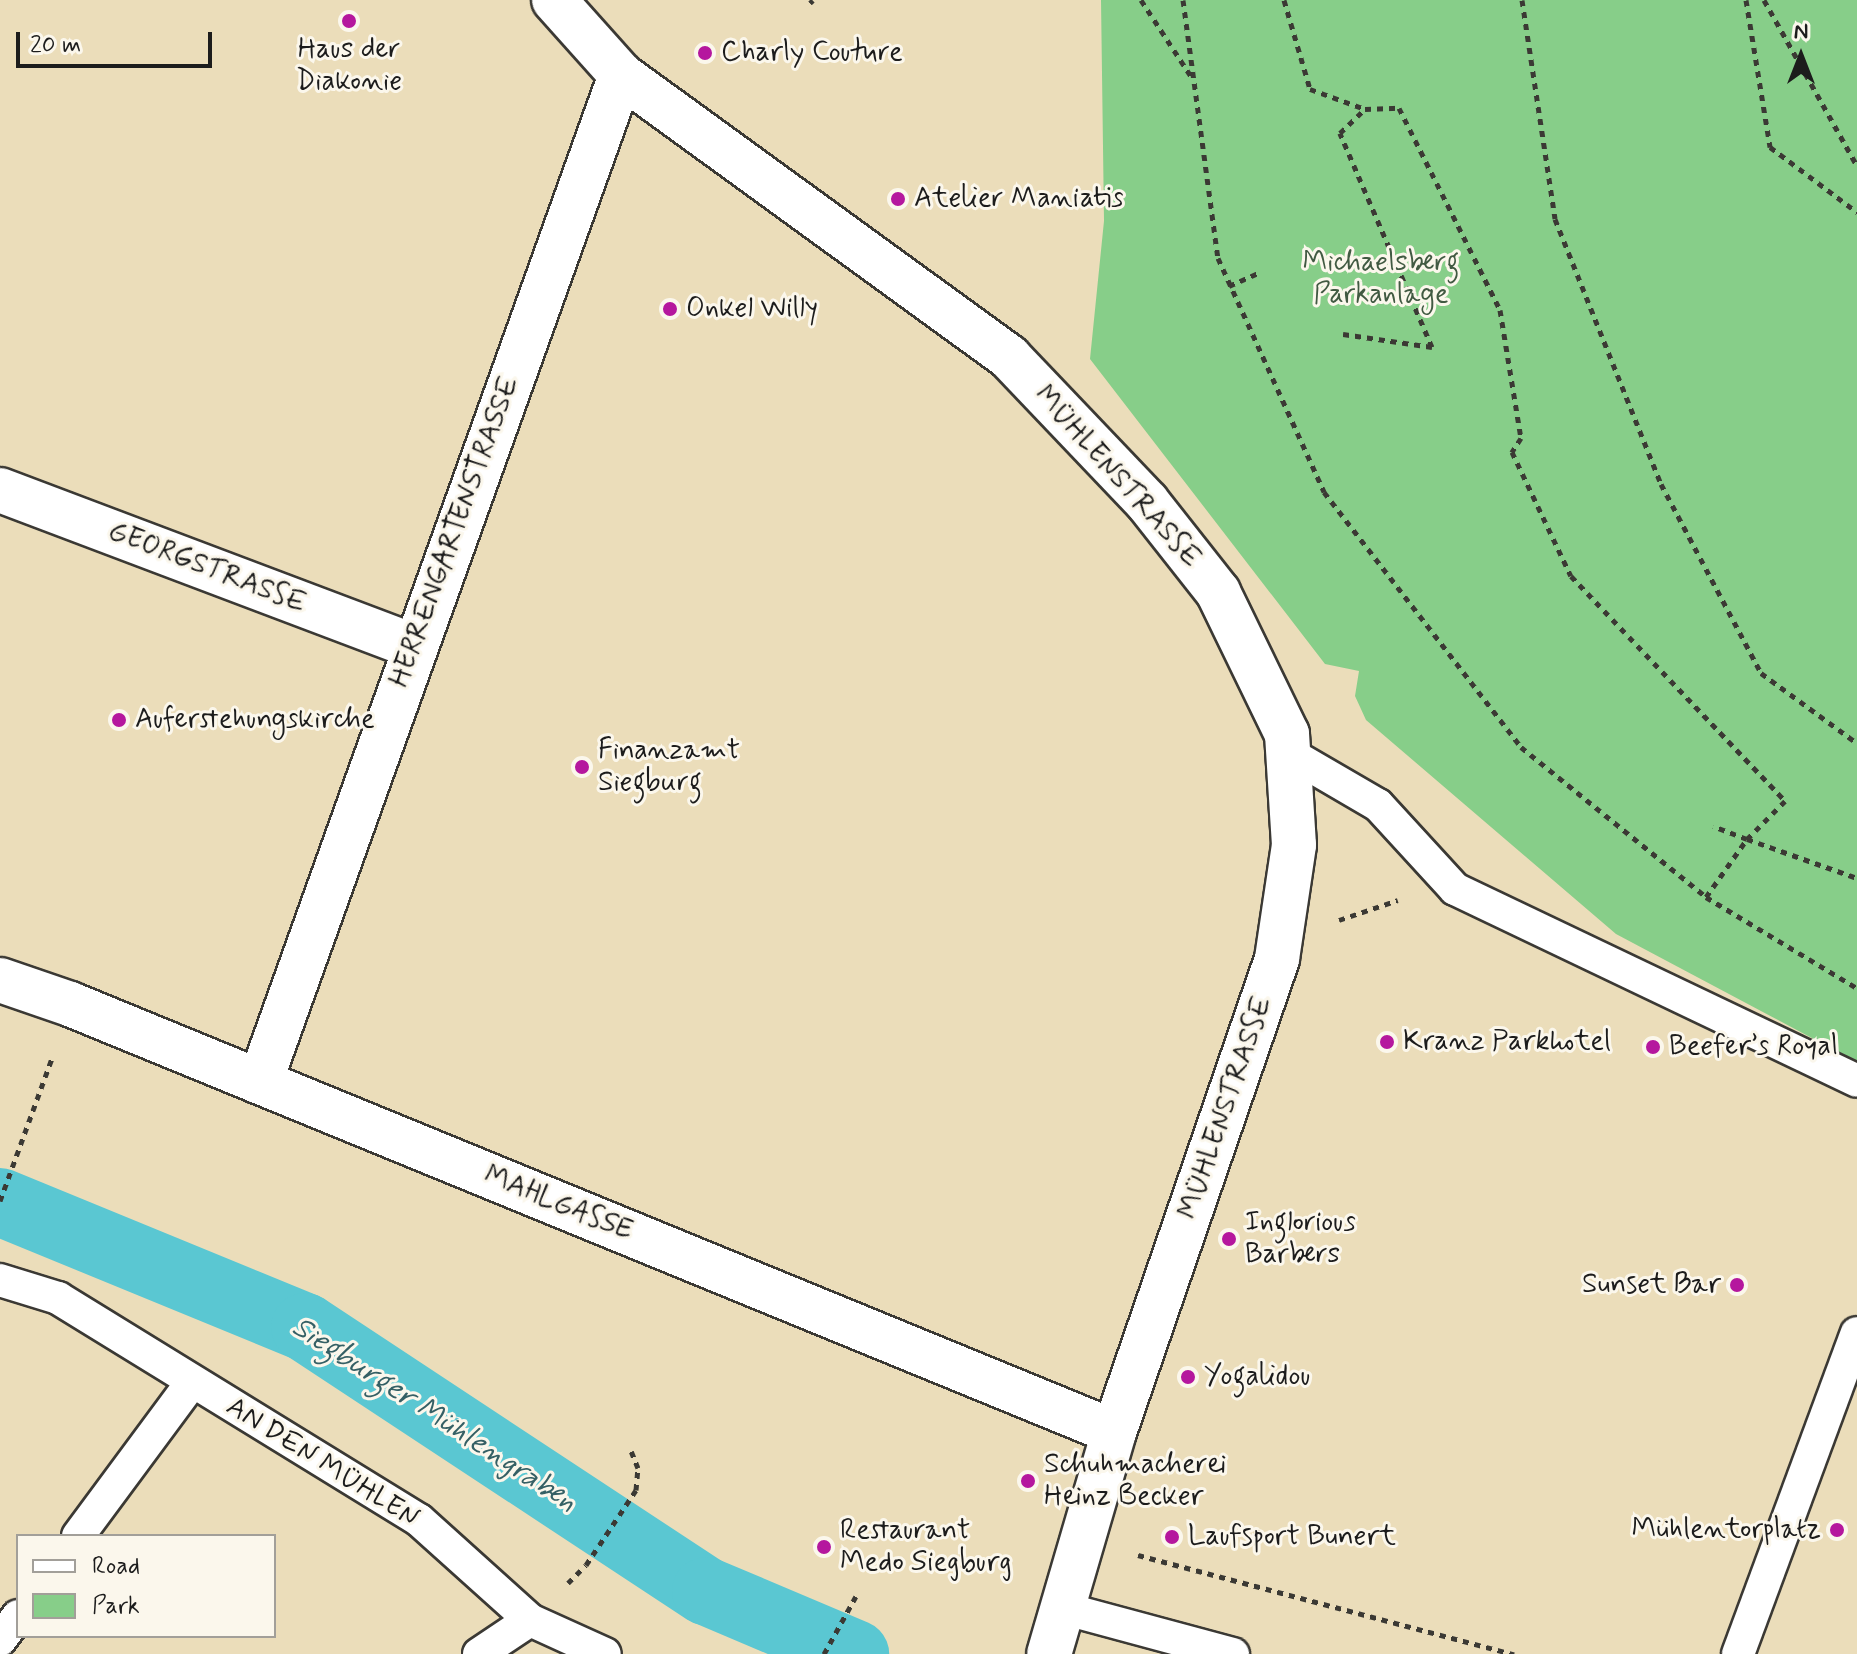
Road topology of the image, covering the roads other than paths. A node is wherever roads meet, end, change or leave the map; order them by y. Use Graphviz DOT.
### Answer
graph roads {
  1 [pos="554,0"];
  2 [pos="621,75"];
  3 [pos="0,490"];
  4 [pos="413,646"];
  5 [pos="1292,755"];
  6 [pos="0,980"];
  7 [pos="1857,1081"];
  8 [pos="260,1082"];
  9 [pos="0,1280"];
  10 [pos="1857,1333"];
  11 [pos="192,1382"];
  12 [pos="1114,1432"];
  13 [pos="79,1534"];
  14 [pos="1066,1609"];
  15 [pos="16,1619"];
  16 [pos="530,1620"];
  17 [pos="0,1640"];
  18 [pos="479,1654"];
  19 [pos="605,1654"];
  20 [pos="1049,1654"];
  21 [pos="1233,1654"];
  22 [pos="1738,1654"];
  1 -- 2 [label="street, MÜHLENSTRASSE"];
  2 -- 4 [label="street, HERRENGARTENSTRASSE"];
  2 -- 5 [label="street, MÜHLENSTRASSE"];
  3 -- 4 [label="street, GEORGSTRASSE"];
  4 -- 8 [label="street, HERRENGARTENSTRASSE"];
  5 -- 7 [label="lane"];
  5 -- 12 [label="street, MÜHLENSTRASSE"];
  6 -- 8 [label="street, MAHLGASSE"];
  8 -- 12 [label="street, MAHLGASSE"];
  9 -- 11 [label="lane, AN DEN MÜHLEN"];
  10 -- 22 [label="lane"];
  11 -- 13 [label="lane"];
  11 -- 16 [label="lane, AN DEN MÜHLEN"];
  12 -- 14 [label="street, MÜHLENSTRASSE"];
  14 -- 20 [label="street, MÜHLENSTRASSE"];
  14 -- 21 [label="lane"];
  15 -- 17 [label="lane"];
  16 -- 18 [label="lane"];
  16 -- 19 [label="lane, AN DEN MÜHLEN"];
}
